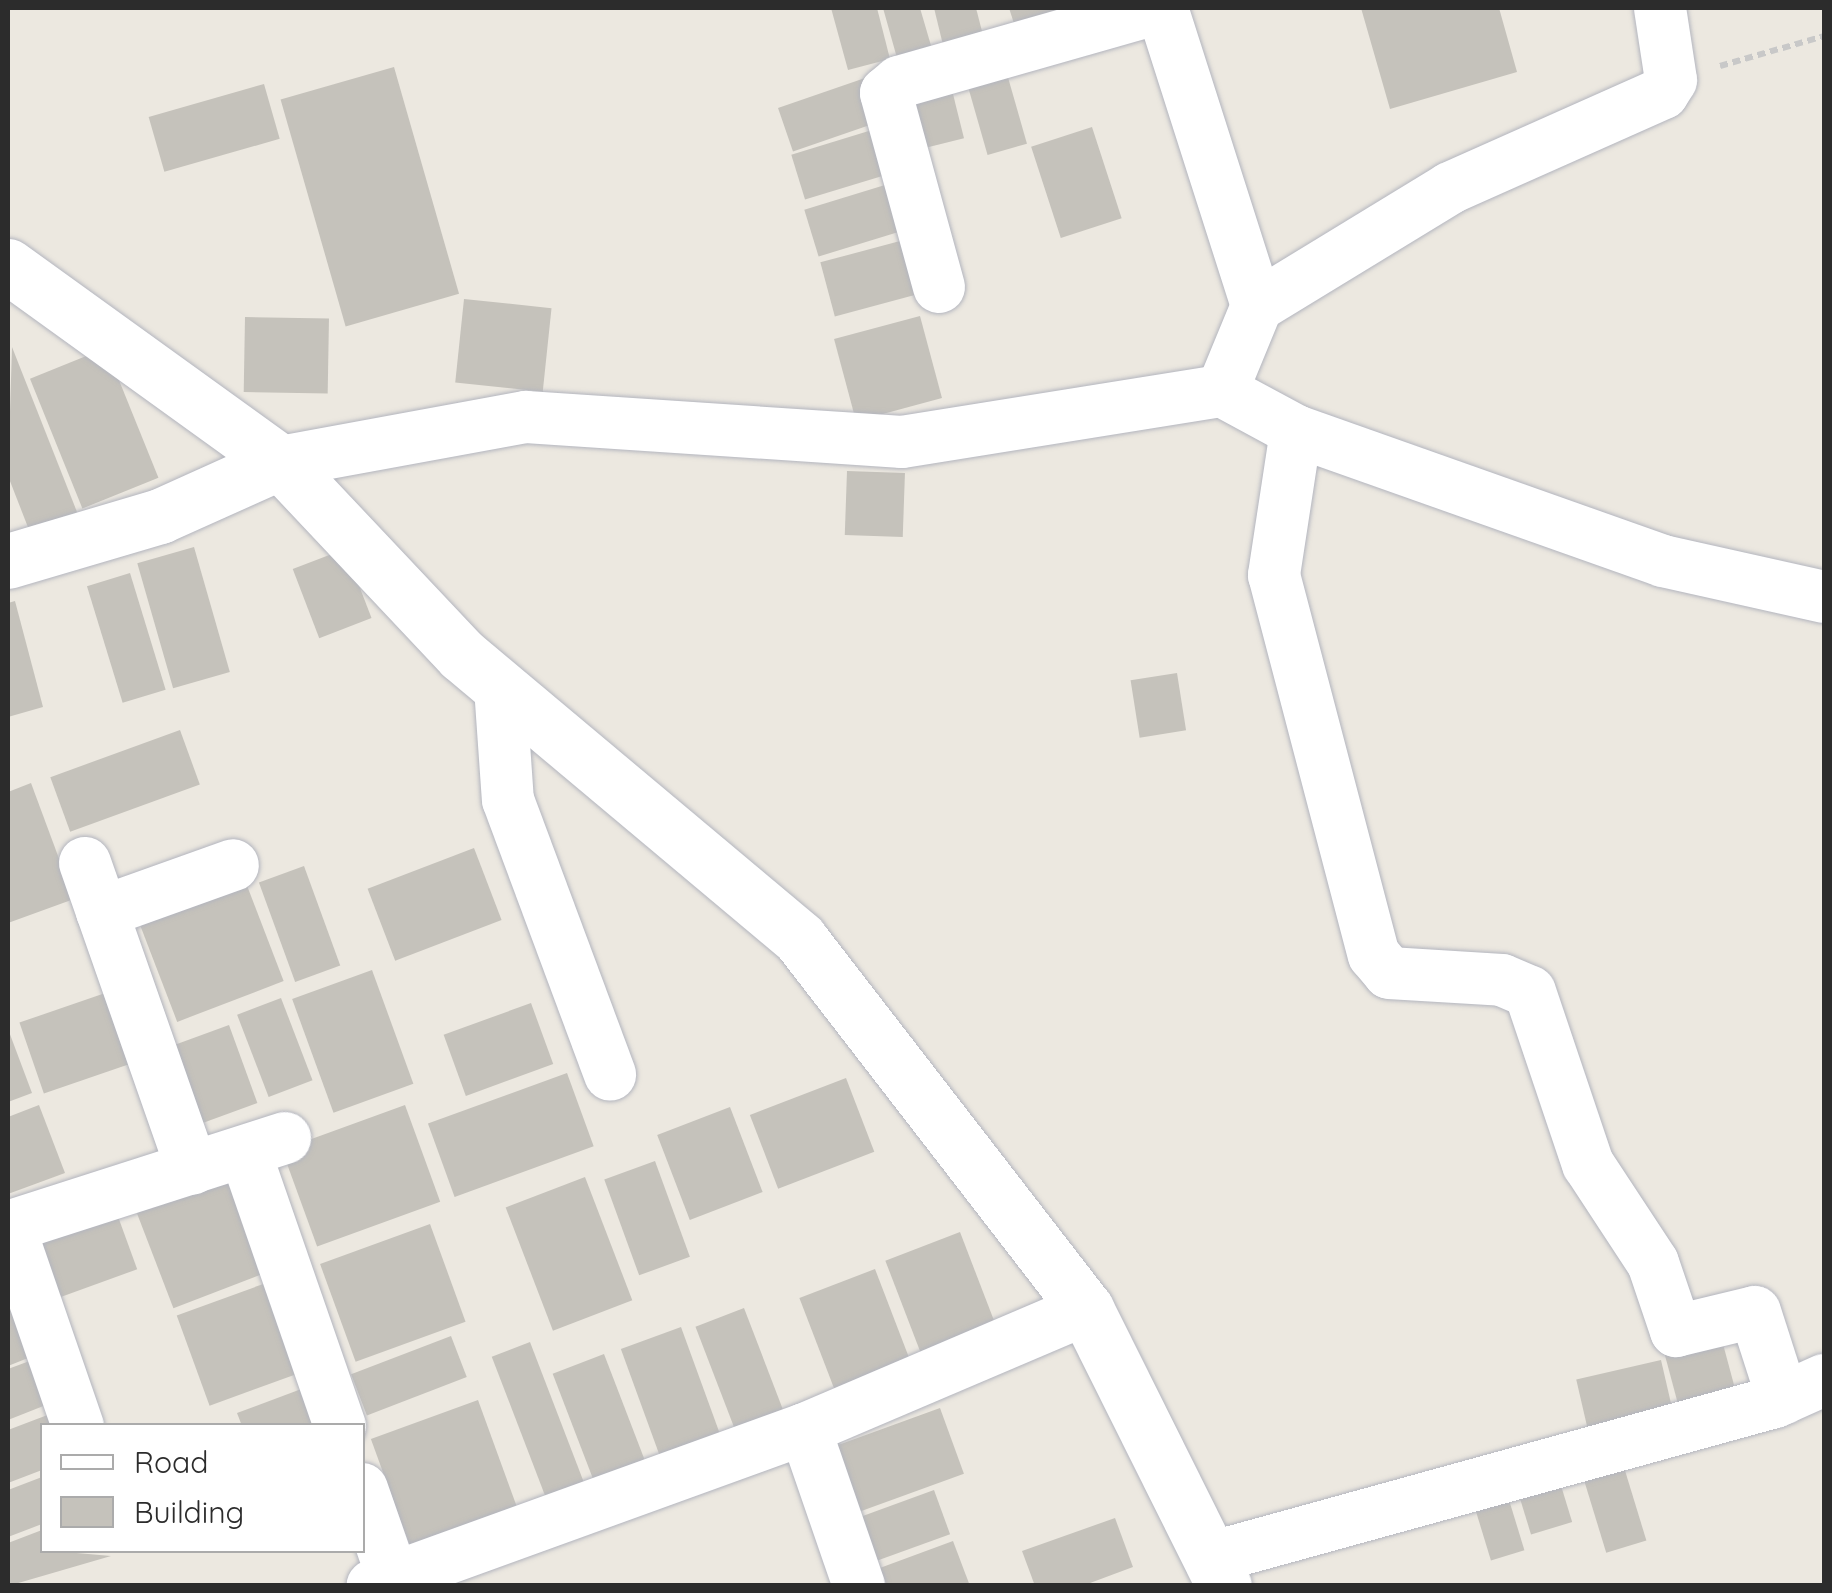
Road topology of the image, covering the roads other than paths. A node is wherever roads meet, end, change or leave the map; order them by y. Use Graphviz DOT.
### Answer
graph roads {
  1 [pos="1160,8"];
  2 [pos="1660,8"];
  3 [pos="8,266"];
  4 [pos="939,287"];
  5 [pos="1257,306"];
  6 [pos="1222,392"];
  7 [pos="1296,431"];
  8 [pos="280,462"];
  9 [pos="8,561"];
  10 [pos="1824,596"];
  11 [pos="500,687"];
  12 [pos="85,863"];
  13 [pos="233,865"];
  14 [pos="102,912"];
  15 [pos="610,1075"];
  16 [pos="192,1169"];
  17 [pos="8,1226"];
  18 [pos="1086,1309"];
  19 [pos="1804,1390"];
  20 [pos="77,1423"];
  21 [pos="339,1423"];
  22 [pos="805,1429"];
  23 [pos="365,1501"];
  24 [pos="1217,1572"];
  25 [pos="386,1583"];
  26 [pos="859,1586"];
  1 -- 4 [label="street"];
  1 -- 5 [label="street"];
  2 -- 5 [label="street"];
  3 -- 8 [label="street"];
  5 -- 6 [label="street"];
  6 -- 7 [label="street"];
  6 -- 8 [label="street"];
  7 -- 10 [label="street"];
  7 -- 19 [label="street"];
  8 -- 9 [label="street"];
  8 -- 11 [label="street"];
  11 -- 15 [label="street"];
  11 -- 18 [label="street"];
  12 -- 14 [label="street"];
  13 -- 14 [label="street"];
  14 -- 16 [label="street"];
  16 -- 17 [label="street"];
  16 -- 21 [label="street"];
  17 -- 20 [label="street"];
  18 -- 22 [label="street"];
  18 -- 24 [label="street"];
  19 -- 24 [label="street"];
  22 -- 25 [label="street"];
  22 -- 26 [label="street"];
  23 -- 25 [label="street"];
}
